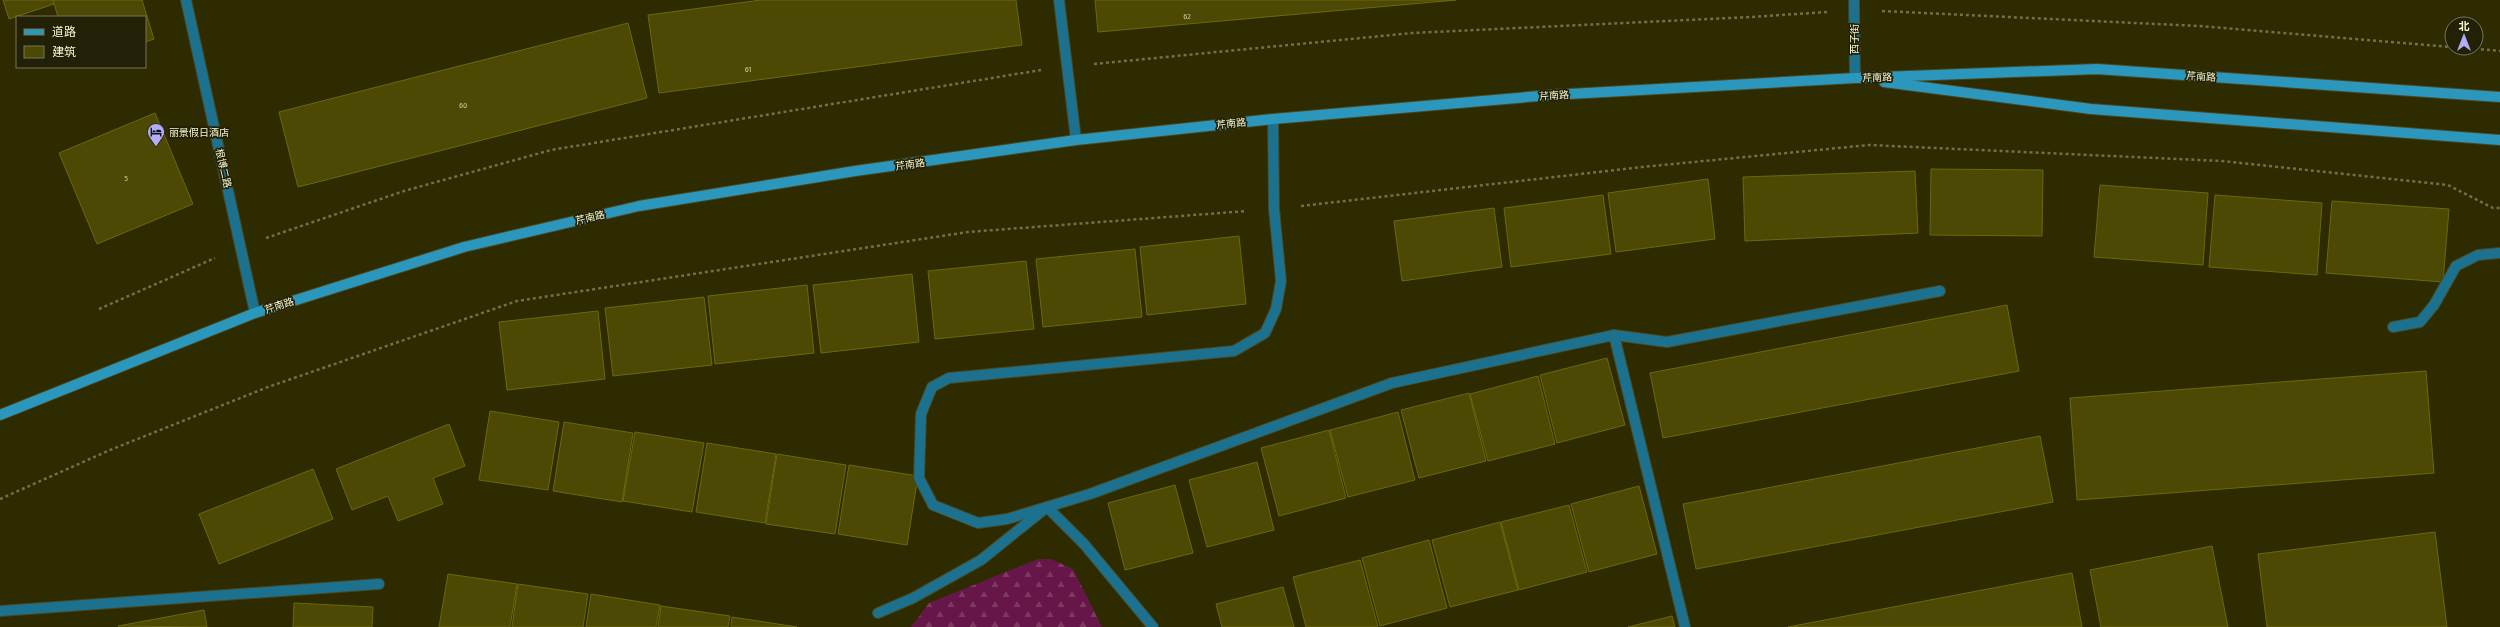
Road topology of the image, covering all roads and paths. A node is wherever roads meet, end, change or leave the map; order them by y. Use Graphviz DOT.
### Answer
graph roads {
  1 [pos="186,0"];
  2 [pos="1059,0"];
  3 [pos="1854,5"];
  4 [pos="2444,46"];
  5 [pos="2484,49"];
  6 [pos="2500,50"];
  7 [pos="1066,67"];
  8 [pos="1854,78"];
  9 [pos="2500,97"];
  10 [pos="1273,119"];
  11 [pos="1076,140"];
  12 [pos="2500,140"];
  13 [pos="2500,208"];
  14 [pos="1274,209"];
  15 [pos="242,247"];
  16 [pos="2500,253"];
  17 [pos="1940,291"];
  18 [pos="100,309"];
  19 [pos="255,313"];
  20 [pos="2393,327"];
  21 [pos="1614,335"];
  22 [pos="0,415"];
  23 [pos="0,499"];
  24 [pos="1047,507"];
  25 [pos="379,584"];
  26 [pos="0,611"];
  27 [pos="878,613"];
  28 [pos="1153,627"];
  29 [pos="1686,627"];
  1 -- 15 [label="street, 根博二路"];
  2 -- 7 [label="street"];
  3 -- 4 [label="path"];
  3 -- 7 [label="path"];
  3 -- 8 [label="street, 西子街"];
  5 -- 6 [label="path"];
  7 -- 11 [label="street"];
  7 -- 15 [label="path"];
  8 -- 9 [label="main road, 芹南路"];
  8 -- 10 [label="main road, 芹南路"];
  8 -- 12 [label="main road"];
  10 -- 11 [label="main road, 芹南路"];
  10 -- 14 [label="street"];
  11 -- 19 [label="main road, 芹南路"];
  13 -- 14 [label="path"];
  14 -- 23 [label="path"];
  14 -- 24 [label="street"];
  15 -- 18 [label="path"];
  15 -- 19 [label="street, 根博二路"];
  16 -- 20 [label="street"];
  17 -- 21 [label="street"];
  19 -- 22 [label="main road, 芹南路"];
  21 -- 24 [label="street"];
  21 -- 29 [label="street"];
  24 -- 27 [label="street"];
  24 -- 28 [label="street"];
  25 -- 26 [label="street"];
}
